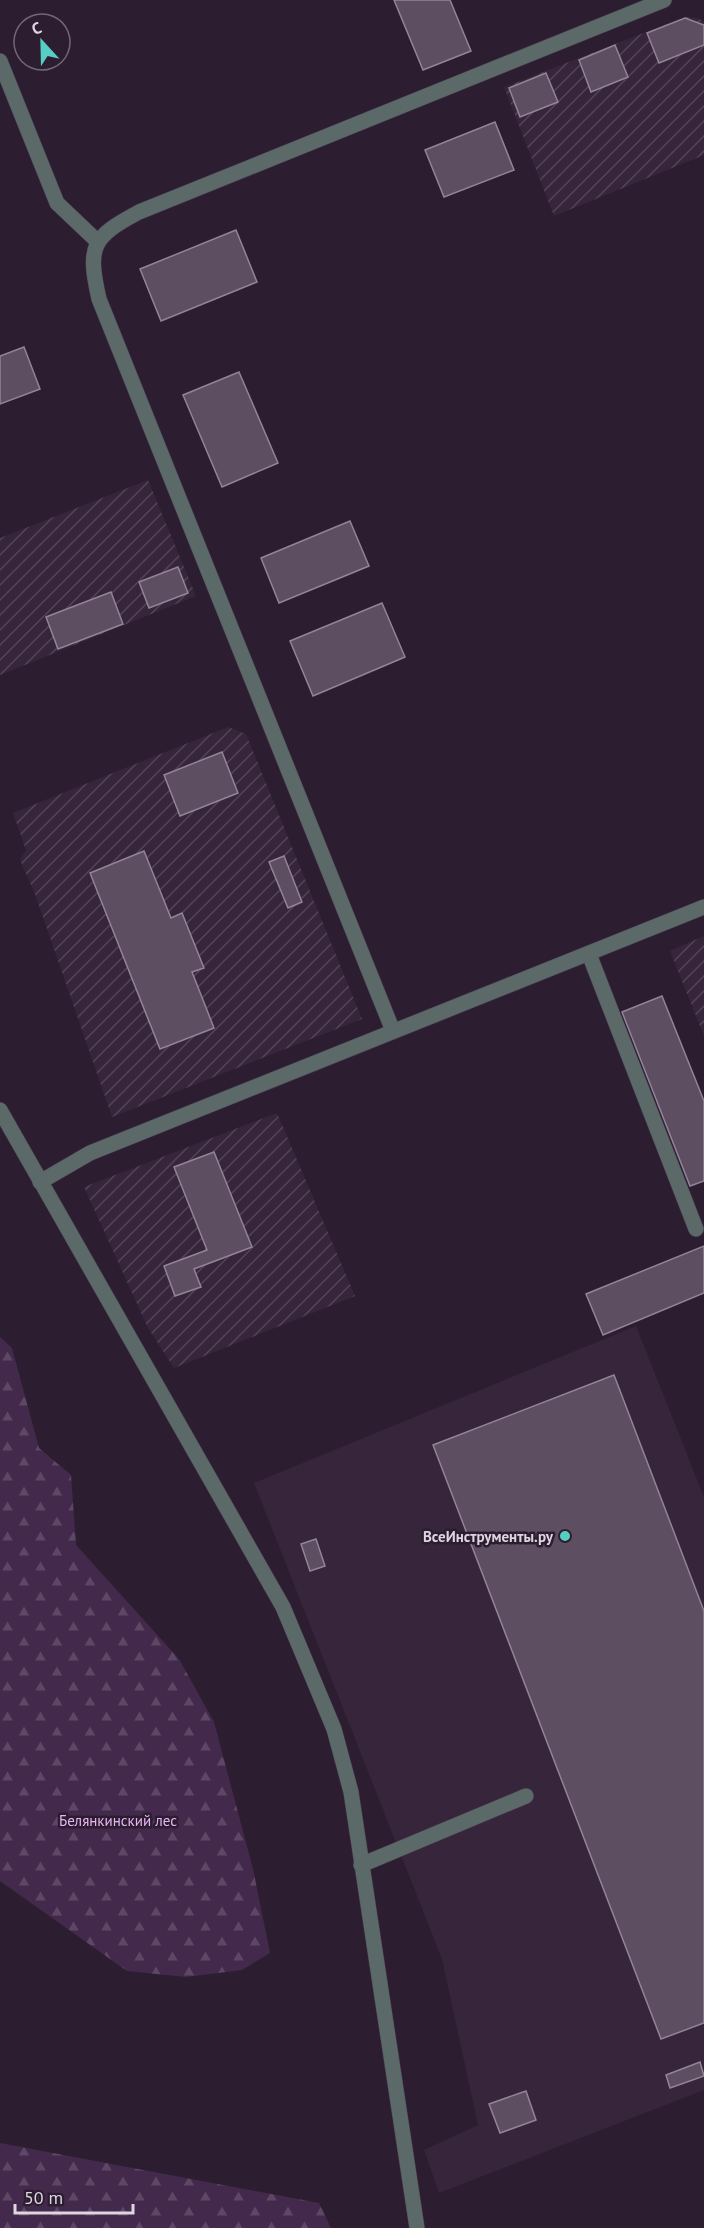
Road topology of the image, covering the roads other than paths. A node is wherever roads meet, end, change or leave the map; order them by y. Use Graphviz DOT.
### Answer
graph roads {
  1 [pos="664,0"];
  2 [pos="0,61"];
  3 [pos="97,242"];
  4 [pos="704,907"];
  5 [pos="589,954"];
  6 [pos="393,1031"];
  7 [pos="0,1110"];
  8 [pos="40,1182"];
  9 [pos="696,1229"];
  10 [pos="526,1796"];
  11 [pos="361,1865"];
  12 [pos="417,2228"];
  1 -- 3 [label="street"];
  2 -- 3 [label="street"];
  3 -- 6 [label="street"];
  4 -- 5 [label="street"];
  5 -- 6 [label="street"];
  5 -- 9 [label="street"];
  6 -- 8 [label="street"];
  7 -- 8 [label="street"];
  8 -- 11 [label="street"];
  10 -- 11 [label="street"];
  11 -- 12 [label="street"];
}
